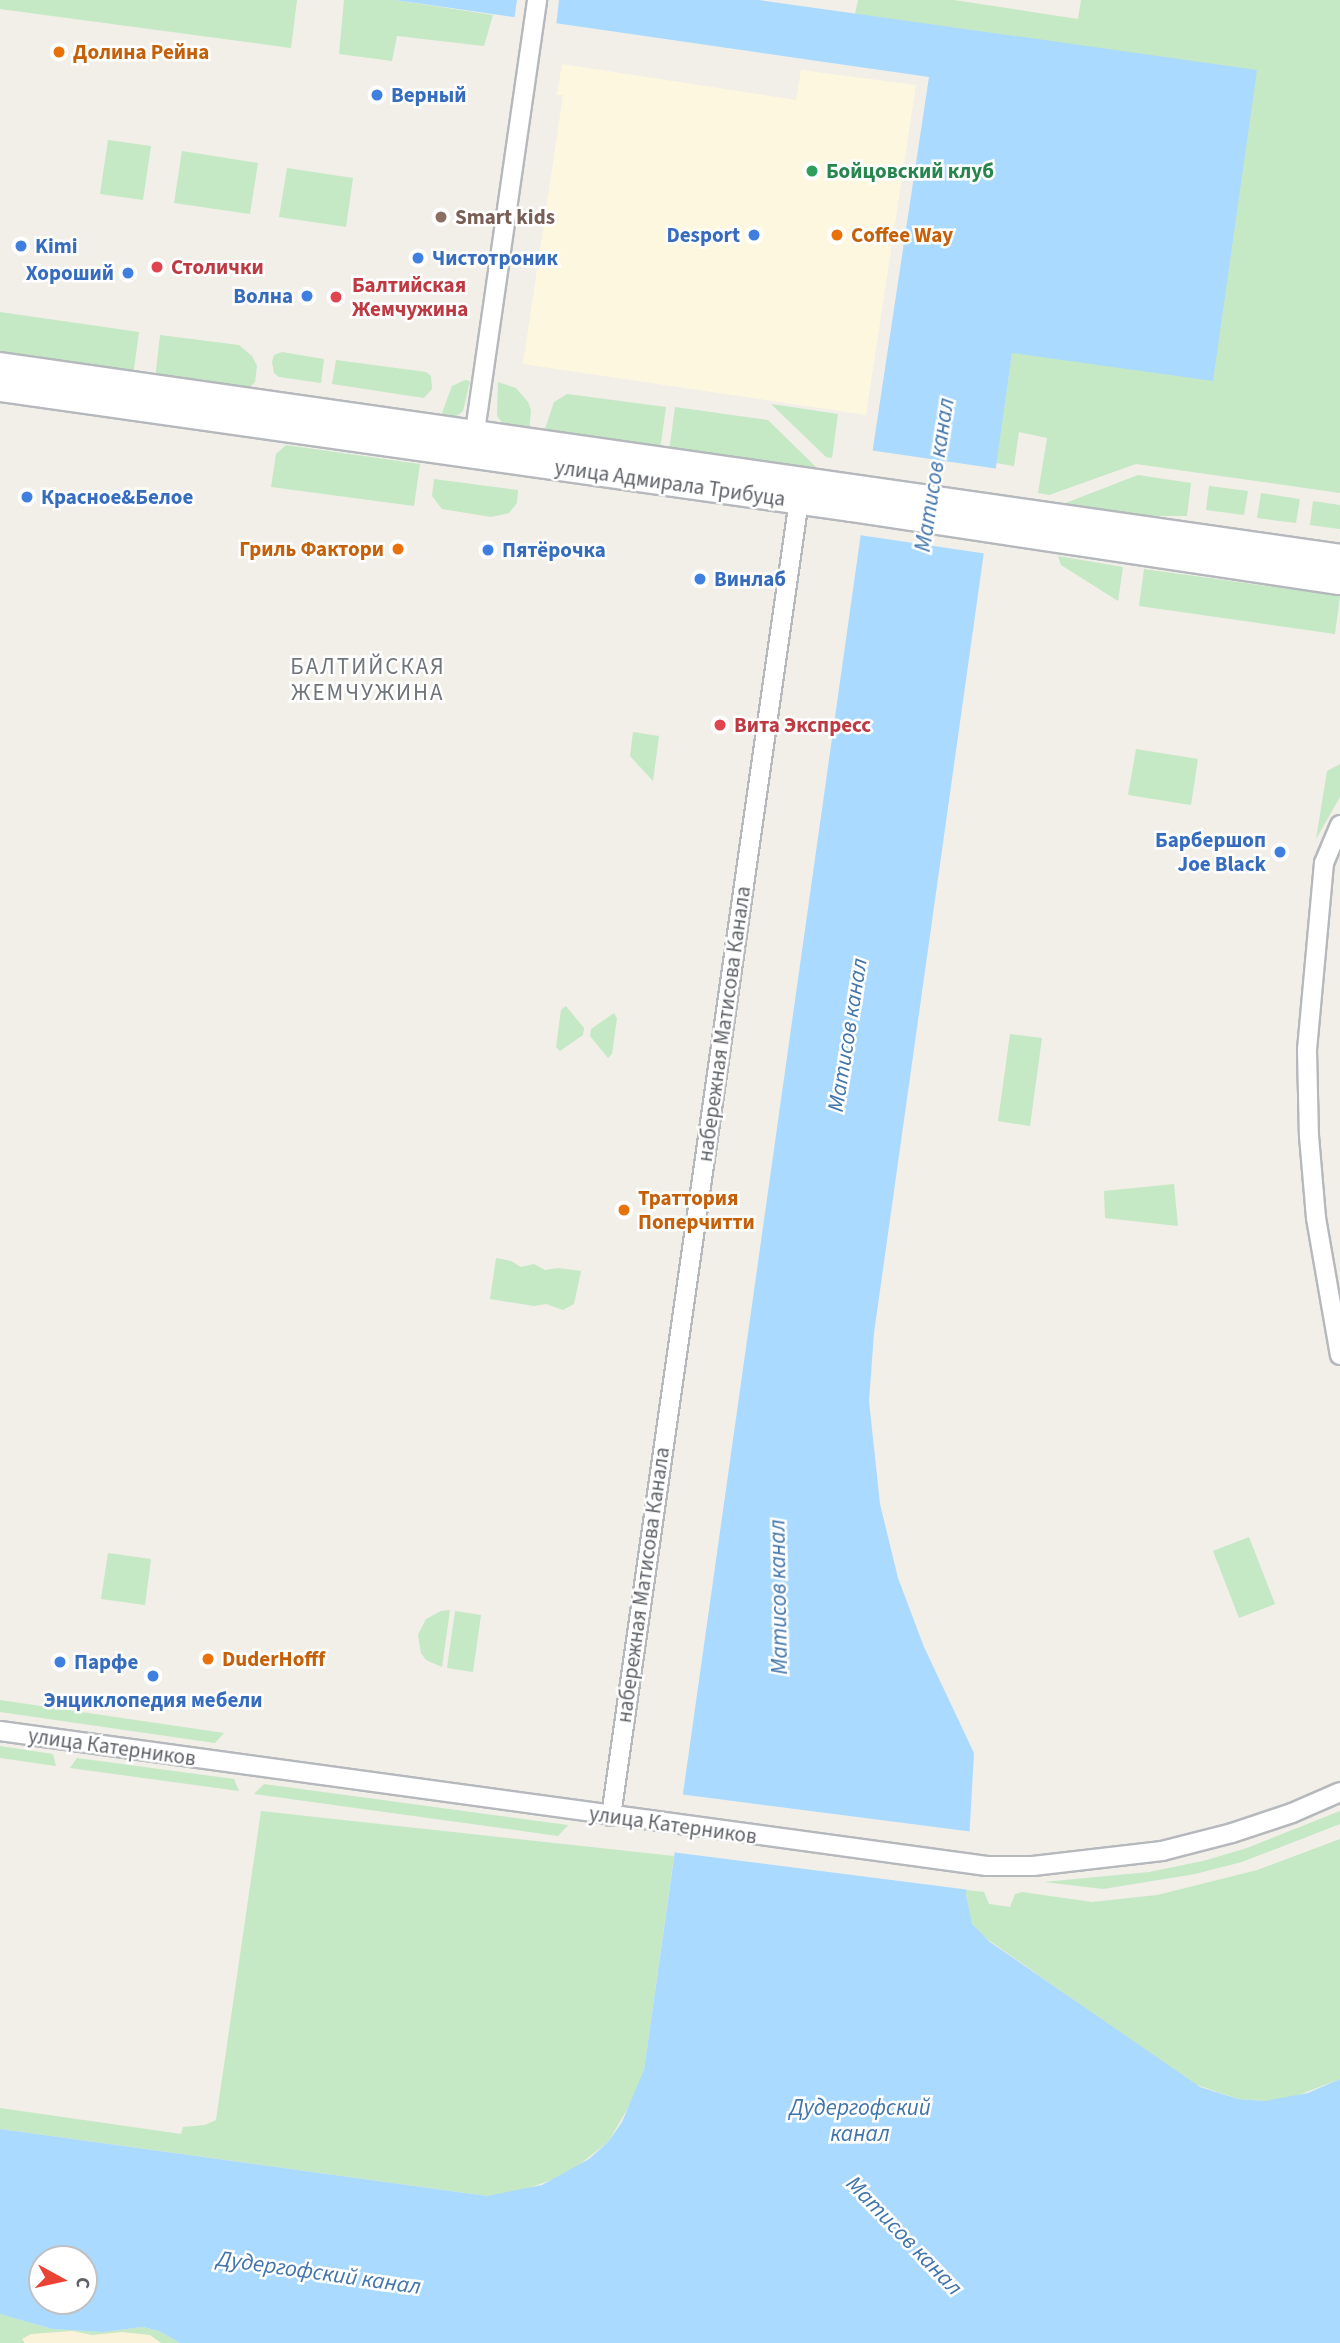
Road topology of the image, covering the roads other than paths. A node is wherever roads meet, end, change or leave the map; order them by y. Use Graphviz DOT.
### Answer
graph roads {
  1 [pos="537,0"];
  2 [pos="0,366"];
  3 [pos="0,388"];
  4 [pos="473,445"];
  5 [pos="801,491"];
  6 [pos="1001,520"];
  7 [pos="1340,558"];
  8 [pos="1340,581"];
  9 [pos="1340,825"];
  10 [pos="1340,1355"];
  11 [pos="0,1731"];
  12 [pos="1340,1792"];
  13 [pos="611,1816"];
  1 -- 4 [label="street"];
  2 -- 4 [label="street, улица Адмирала Трибуца"];
  3 -- 4 [label="street, улица Адмирала Трибуца"];
  4 -- 5 [label="street, улица Адмирала Трибуца"];
  5 -- 6 [label="street, улица Адмирала Трибуца"];
  5 -- 13 [label="street, набережная Матисова Канала"];
  6 -- 7 [label="street, улица Адмирала Трибуца"];
  6 -- 8 [label="street, улица Адмирала Трибуца"];
  9 -- 10 [label="street"];
  11 -- 13 [label="street, улица Катерников"];
  12 -- 13 [label="street, улица Катерников"];
}
